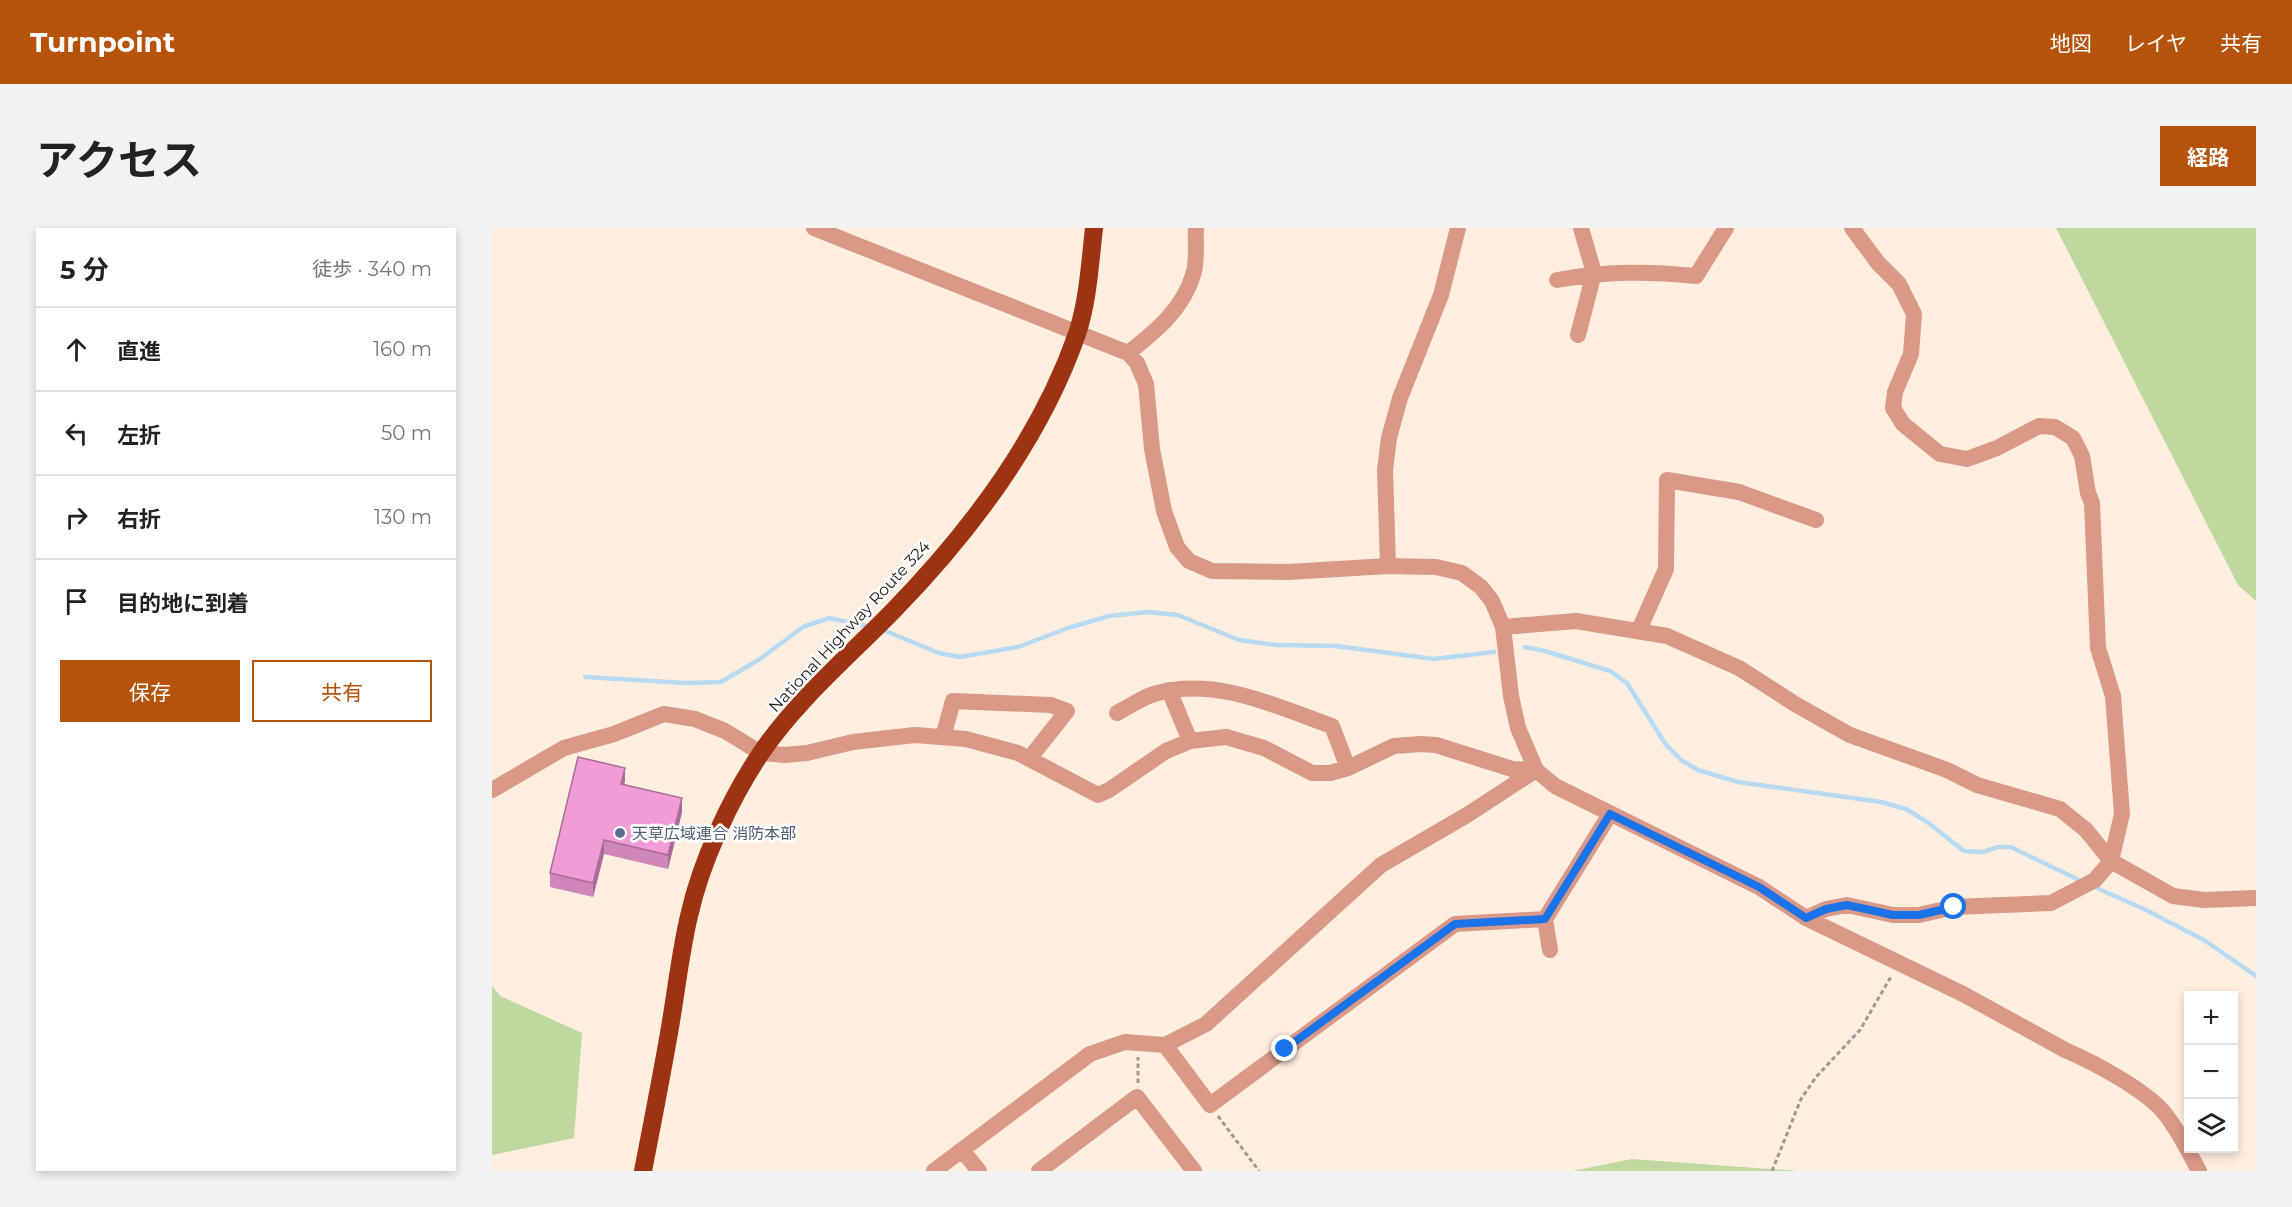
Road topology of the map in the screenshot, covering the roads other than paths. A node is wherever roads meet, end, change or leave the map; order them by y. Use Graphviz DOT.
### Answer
graph roads {
  1 [pos="814,228"];
  2 [pos="1094,228"];
  3 [pos="1196,228"];
  4 [pos="1458,228"];
  5 [pos="1581,228"];
  6 [pos="1726,228"];
  7 [pos="1852,228"];
  8 [pos="1594,273"];
  9 [pos="1557,280"];
  10 [pos="1077,333"];
  11 [pos="1578,334"];
  12 [pos="1128,353"];
  13 [pos="1816,520"];
  14 [pos="1388,566"];
  15 [pos="1503,627"];
  16 [pos="1640,630"];
  17 [pos="1170,690"];
  18 [pos="1117,713"];
  19 [pos="944,737"];
  20 [pos="1190,741"];
  21 [pos="761,753"];
  22 [pos="1029,759"];
  23 [pos="1348,768"];
  24 [pos="1536,770"];
  25 [pos="492,790"];
  26 [pos="1610,814"];
  27 [pos="2111,861"];
  28 [pos="2256,898"];
  29 [pos="1806,918"];
  30 [pos="1545,919"];
  31 [pos="1550,950"];
  32 [pos="1166,1045"];
  33 [pos="962,1150"];
  34 [pos="1192,1170"];
  35 [pos="643,1171"];
  36 [pos="934,1171"];
  37 [pos="979,1171"];
  38 [pos="1039,1171"];
  39 [pos="2199,1171"];
  1 -- 10 [label="street"];
  2 -- 10 [label="highway, National Highway Route 324"];
  3 -- 12 [label="street"];
  4 -- 14 [label="street"];
  5 -- 8 [label="street"];
  6 -- 8 [label="street"];
  7 -- 27 [label="street"];
  8 -- 9 [label="street"];
  8 -- 11 [label="street"];
  10 -- 12 [label="street"];
  10 -- 21 [label="highway, National Highway Route 324"];
  12 -- 14 [label="street"];
  13 -- 16 [label="street"];
  14 -- 15 [label="street"];
  15 -- 16 [label="street"];
  15 -- 24 [label="street"];
  16 -- 27 [label="street"];
  17 -- 18 [label="street"];
  17 -- 20 [label="street"];
  17 -- 23 [label="street"];
  19 -- 21 [label="street"];
  19 -- 22 [label="street"];
  19 -- 22 [label="street"];
  20 -- 22 [label="street"];
  20 -- 23 [label="street"];
  21 -- 25 [label="street"];
  21 -- 35 [label="highway, National Highway Route 324"];
  23 -- 24 [label="street"];
  24 -- 26 [label="street"];
  24 -- 32 [label="street"];
  26 -- 29 [label="street"];
  26 -- 30 [label="street"];
  27 -- 28 [label="street"];
  27 -- 29 [label="street"];
  29 -- 39 [label="street"];
  30 -- 31 [label="street"];
  30 -- 32 [label="street"];
  32 -- 33 [label="street"];
  33 -- 36 [label="street"];
  33 -- 37 [label="street"];
  34 -- 38 [label="street"];
}
